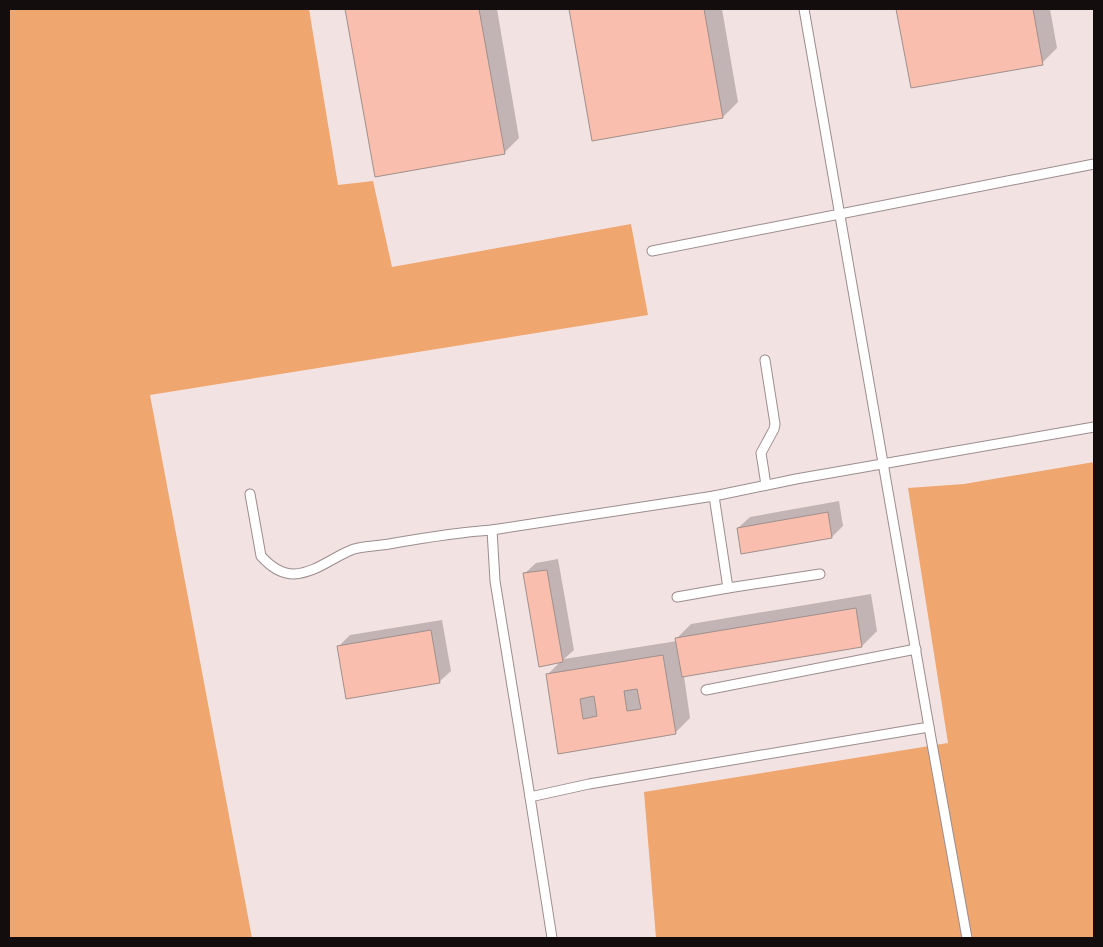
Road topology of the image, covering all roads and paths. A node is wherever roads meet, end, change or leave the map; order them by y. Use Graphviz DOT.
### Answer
graph roads {
  1 [pos="804,9"];
  2 [pos="1094,164"];
  3 [pos="841,214"];
  4 [pos="652,252"];
  5 [pos="766,360"];
  6 [pos="1094,427"];
  7 [pos="883,464"];
  8 [pos="766,486"];
  9 [pos="250,494"];
  10 [pos="714,496"];
  11 [pos="492,530"];
  12 [pos="820,574"];
  13 [pos="728,588"];
  14 [pos="677,597"];
  15 [pos="916,649"];
  16 [pos="706,690"];
  17 [pos="929,727"];
  18 [pos="530,797"];
  19 [pos="552,938"];
  20 [pos="967,938"];
  1 -- 3 [label="lane"];
  2 -- 3 [label="lane"];
  3 -- 4 [label="lane"];
  3 -- 7 [label="lane"];
  5 -- 8 [label="lane"];
  6 -- 7 [label="lane"];
  7 -- 8 [label="lane"];
  7 -- 15 [label="lane"];
  8 -- 10 [label="lane"];
  9 -- 11 [label="lane"];
  10 -- 11 [label="lane"];
  10 -- 13 [label="lane"];
  11 -- 18 [label="lane"];
  12 -- 13 [label="lane"];
  13 -- 14 [label="lane"];
  15 -- 16 [label="lane"];
  15 -- 17 [label="lane"];
  17 -- 18 [label="lane"];
  17 -- 20 [label="lane"];
  18 -- 19 [label="lane"];
}
